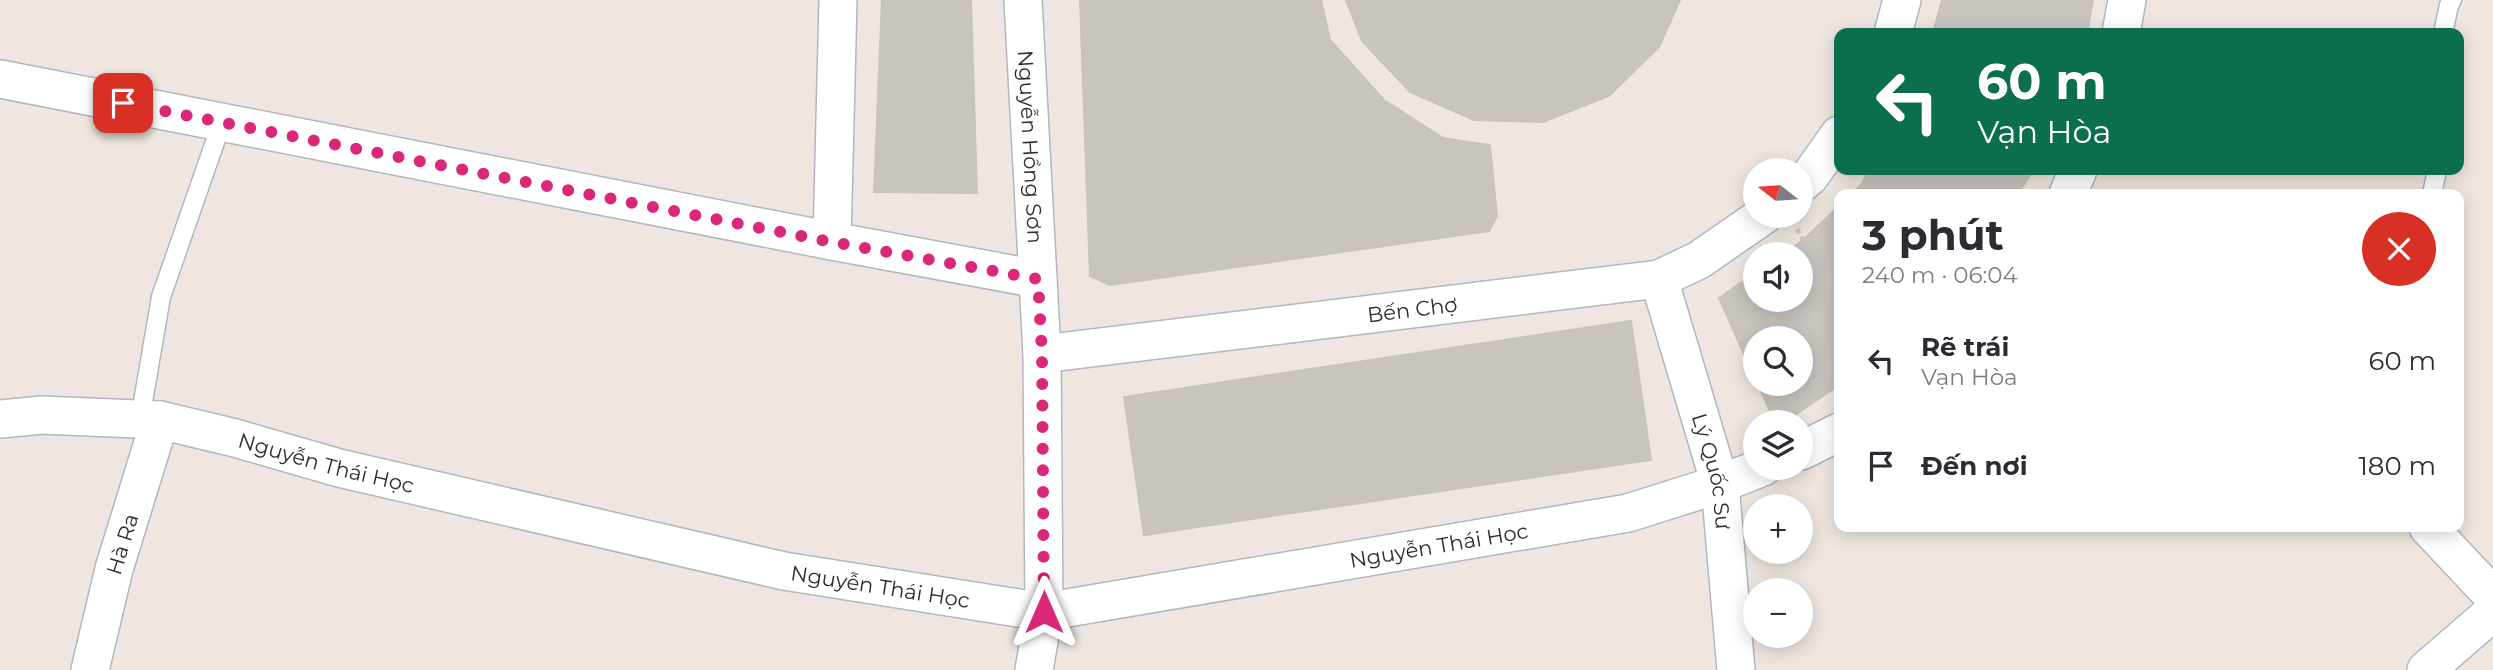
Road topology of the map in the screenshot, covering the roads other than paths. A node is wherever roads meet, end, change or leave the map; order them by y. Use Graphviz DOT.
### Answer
graph roads {
  1 [pos="838,0"];
  2 [pos="1023,0"];
  3 [pos="1902,0"];
  4 [pos="2127,0"];
  5 [pos="2452,0"];
  6 [pos="1894,28"];
  7 [pos="2122,28"];
  8 [pos="2444,28"];
  9 [pos="0,79"];
  10 [pos="222,122"];
  11 [pos="1834,142"];
  12 [pos="1813,172"];
  13 [pos="1745,228"];
  14 [pos="832,242"];
  15 [pos="1038,279"];
  16 [pos="1659,279"];
  17 [pos="1042,354"];
  18 [pos="0,419"];
  19 [pos="150,419"];
  20 [pos="1834,434"];
  21 [pos="1813,445"];
  22 [pos="1743,475"];
  23 [pos="1720,484"];
  24 [pos="2433,532"];
  25 [pos="2493,596"];
  26 [pos="1044,612"];
  27 [pos="2493,612"];
  28 [pos="90,670"];
  29 [pos="1034,670"];
  30 [pos="1736,670"];
  31 [pos="2426,670"];
  1 -- 14 [label="street"];
  2 -- 15 [label="street, Nguyễn Hồng Sơn"];
  3 -- 6 [label="street"];
  4 -- 7 [label="street"];
  5 -- 8 [label="lane"];
  9 -- 10 [label="street"];
  10 -- 14 [label="street"];
  10 -- 19 [label="lane"];
  11 -- 12 [label="street"];
  13 -- 16 [label="street, Bến Chợ"];
  14 -- 15 [label="street"];
  15 -- 17 [label="street, Nguyễn Hồng Sơn"];
  16 -- 17 [label="street, Bến Chợ"];
  16 -- 23 [label="street, Lý Quốc Sư"];
  17 -- 26 [label="street, Nguyễn Hồng Sơn"];
  18 -- 19 [label="street, Nguyễn Thái Học"];
  19 -- 26 [label="street, Nguyễn Thái Học"];
  19 -- 28 [label="street, Hà Ra"];
  20 -- 21 [label="street"];
  22 -- 23 [label="street, Nguyễn Thái Học"];
  23 -- 26 [label="street, Nguyễn Thái Học"];
  23 -- 30 [label="street, Lý Quốc Sư"];
  24 -- 25 [label="street"];
  26 -- 29 [label="street, Nguyễn Hồng Sơn"];
  27 -- 31 [label="street"];
}
